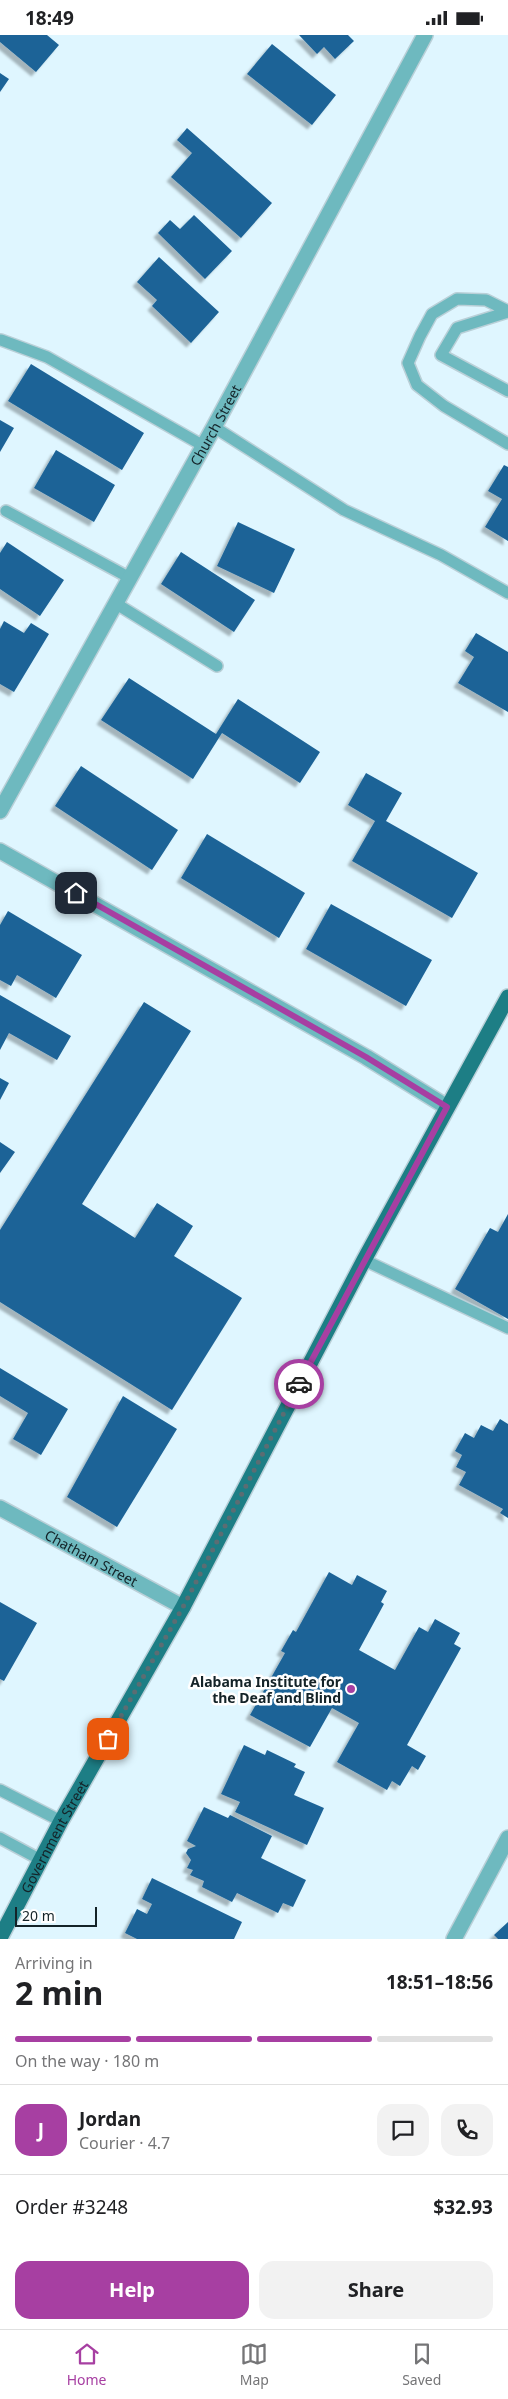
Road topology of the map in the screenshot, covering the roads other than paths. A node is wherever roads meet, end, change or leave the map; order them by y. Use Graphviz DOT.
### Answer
graph roads {
  1 [pos="425,35"];
  2 [pos="508,311"];
  3 [pos="1,340"];
  4 [pos="508,391"];
  5 [pos="214,427"];
  6 [pos="508,444"];
  7 [pos="202,445"];
  8 [pos="6,511"];
  9 [pos="130,578"];
  10 [pos="508,593"];
  11 [pos="115,603"];
  12 [pos="217,666"];
  13 [pos="0,811"];
  14 [pos="0,851"];
  15 [pos="508,997"];
  16 [pos="447,1107"];
  17 [pos="364,1260"];
  18 [pos="508,1328"];
  19 [pos="0,1508"];
  20 [pos="183,1607"];
  21 [pos="0,1790"];
  22 [pos="62,1821"];
  23 [pos="0,1838"];
  24 [pos="508,1838"];
  25 [pos="41,1860"];
  26 [pos="0,1938"];
  27 [pos="454,1939"];
  1 -- 5 [label="street, Church Street"];
  2 -- 4 [label="lane"];
  2 -- 6 [label="lane"];
  3 -- 7 [label="lane"];
  5 -- 7 [label="street, Church Street"];
  5 -- 10 [label="lane"];
  7 -- 9 [label="street, Church Street"];
  8 -- 9 [label="lane"];
  9 -- 11 [label="street, Church Street"];
  11 -- 12 [label="lane"];
  11 -- 13 [label="street, Church Street"];
  14 -- 16 [label="street"];
  15 -- 16 [label="main road, Government Street"];
  16 -- 17 [label="main road, Government Street"];
  17 -- 18 [label="lane"];
  17 -- 20 [label="main road, Government Street"];
  19 -- 20 [label="street, Chatham Street"];
  20 -- 22 [label="main road, Government Street"];
  21 -- 22 [label="lane"];
  22 -- 25 [label="main road, Government Street"];
  23 -- 25 [label="lane"];
  24 -- 27 [label="street"];
  25 -- 26 [label="main road, Government Street"];
}
